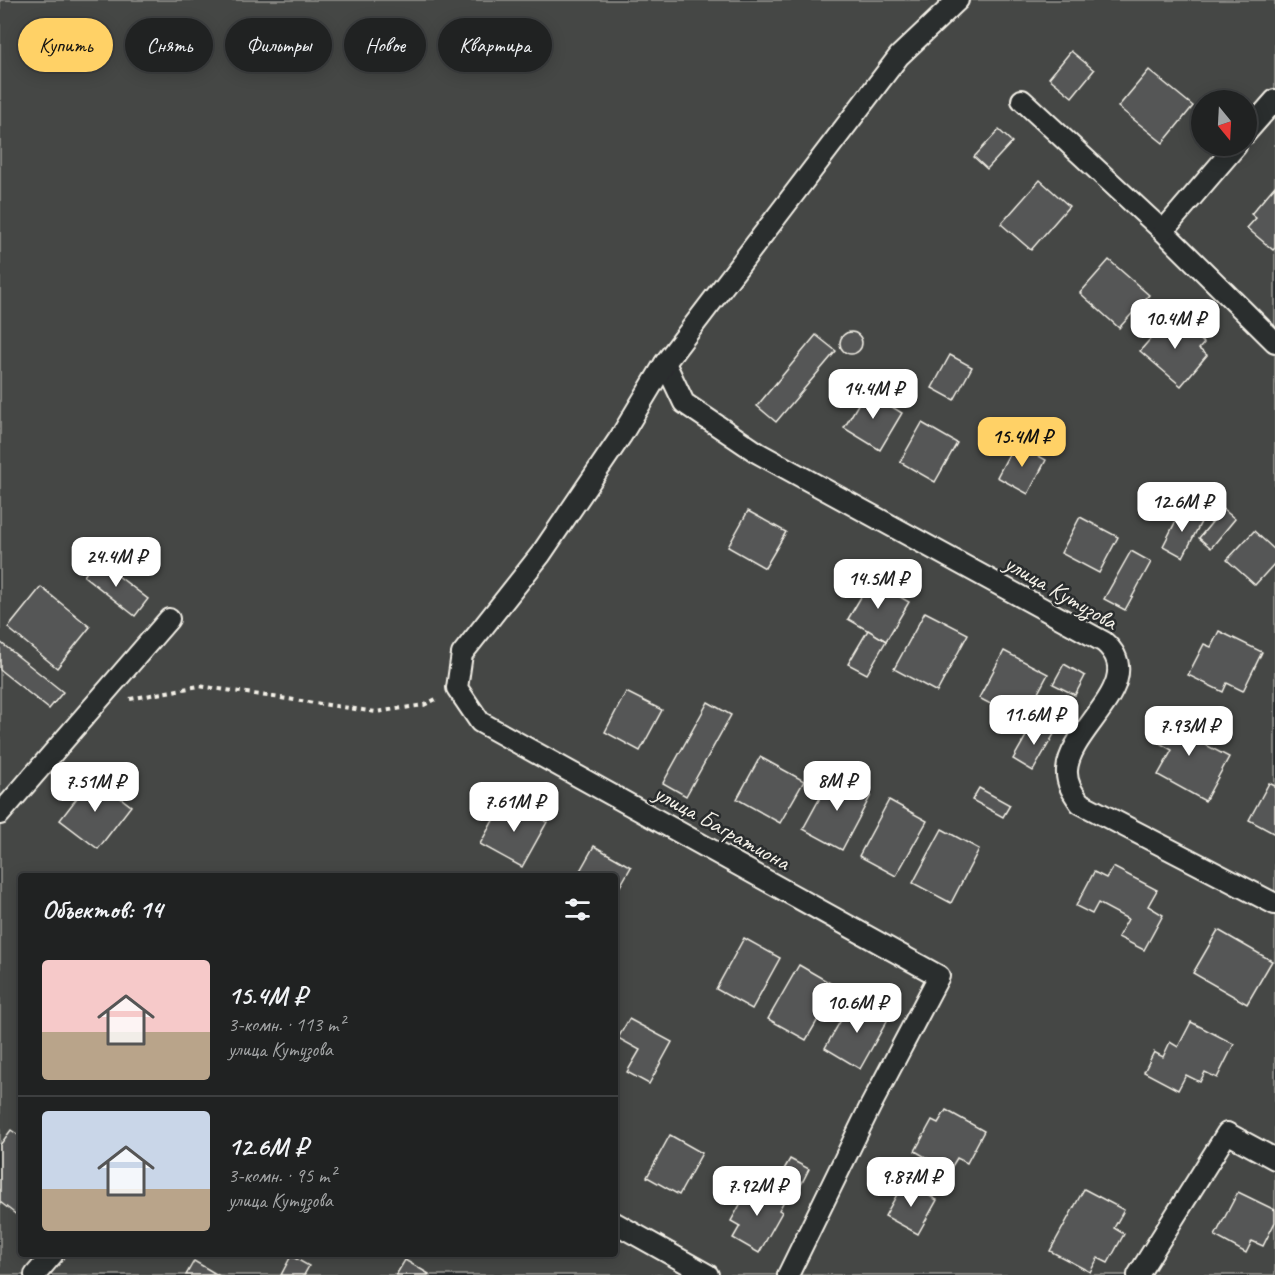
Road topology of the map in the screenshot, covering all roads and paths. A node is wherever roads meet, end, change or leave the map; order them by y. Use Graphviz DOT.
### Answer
graph roads {
  1 [pos="958,0"];
  2 [pos="1022,100"];
  3 [pos="1275,100"];
  4 [pos="1257,120"];
  5 [pos="1227,156"];
  6 [pos="1163,231"];
  7 [pos="1275,342"];
  8 [pos="665,363"];
  9 [pos="169,619"];
  10 [pos="458,688"];
  11 [pos="129,699"];
  12 [pos="0,814"];
  13 [pos="1275,904"];
  14 [pos="1275,1159"];
  15 [pos="618,1225"];
  16 [pos="50,1257"];
  17 [pos="35,1275"];
  18 [pos="708,1275"];
  19 [pos="788,1275"];
  20 [pos="1138,1275"];
  1 -- 8 [label="street"];
  2 -- 6 [label="street"];
  3 -- 4 [label="street"];
  5 -- 6 [label="street"];
  6 -- 7 [label="street"];
  8 -- 10 [label="street"];
  8 -- 13 [label="street, улица Кутузова"];
  9 -- 12 [label="street"];
  10 -- 11 [label="path"];
  10 -- 19 [label="street, улица Багратиона"];
  14 -- 20 [label="street"];
  15 -- 18 [label="street"];
  16 -- 17 [label="street"];
}
